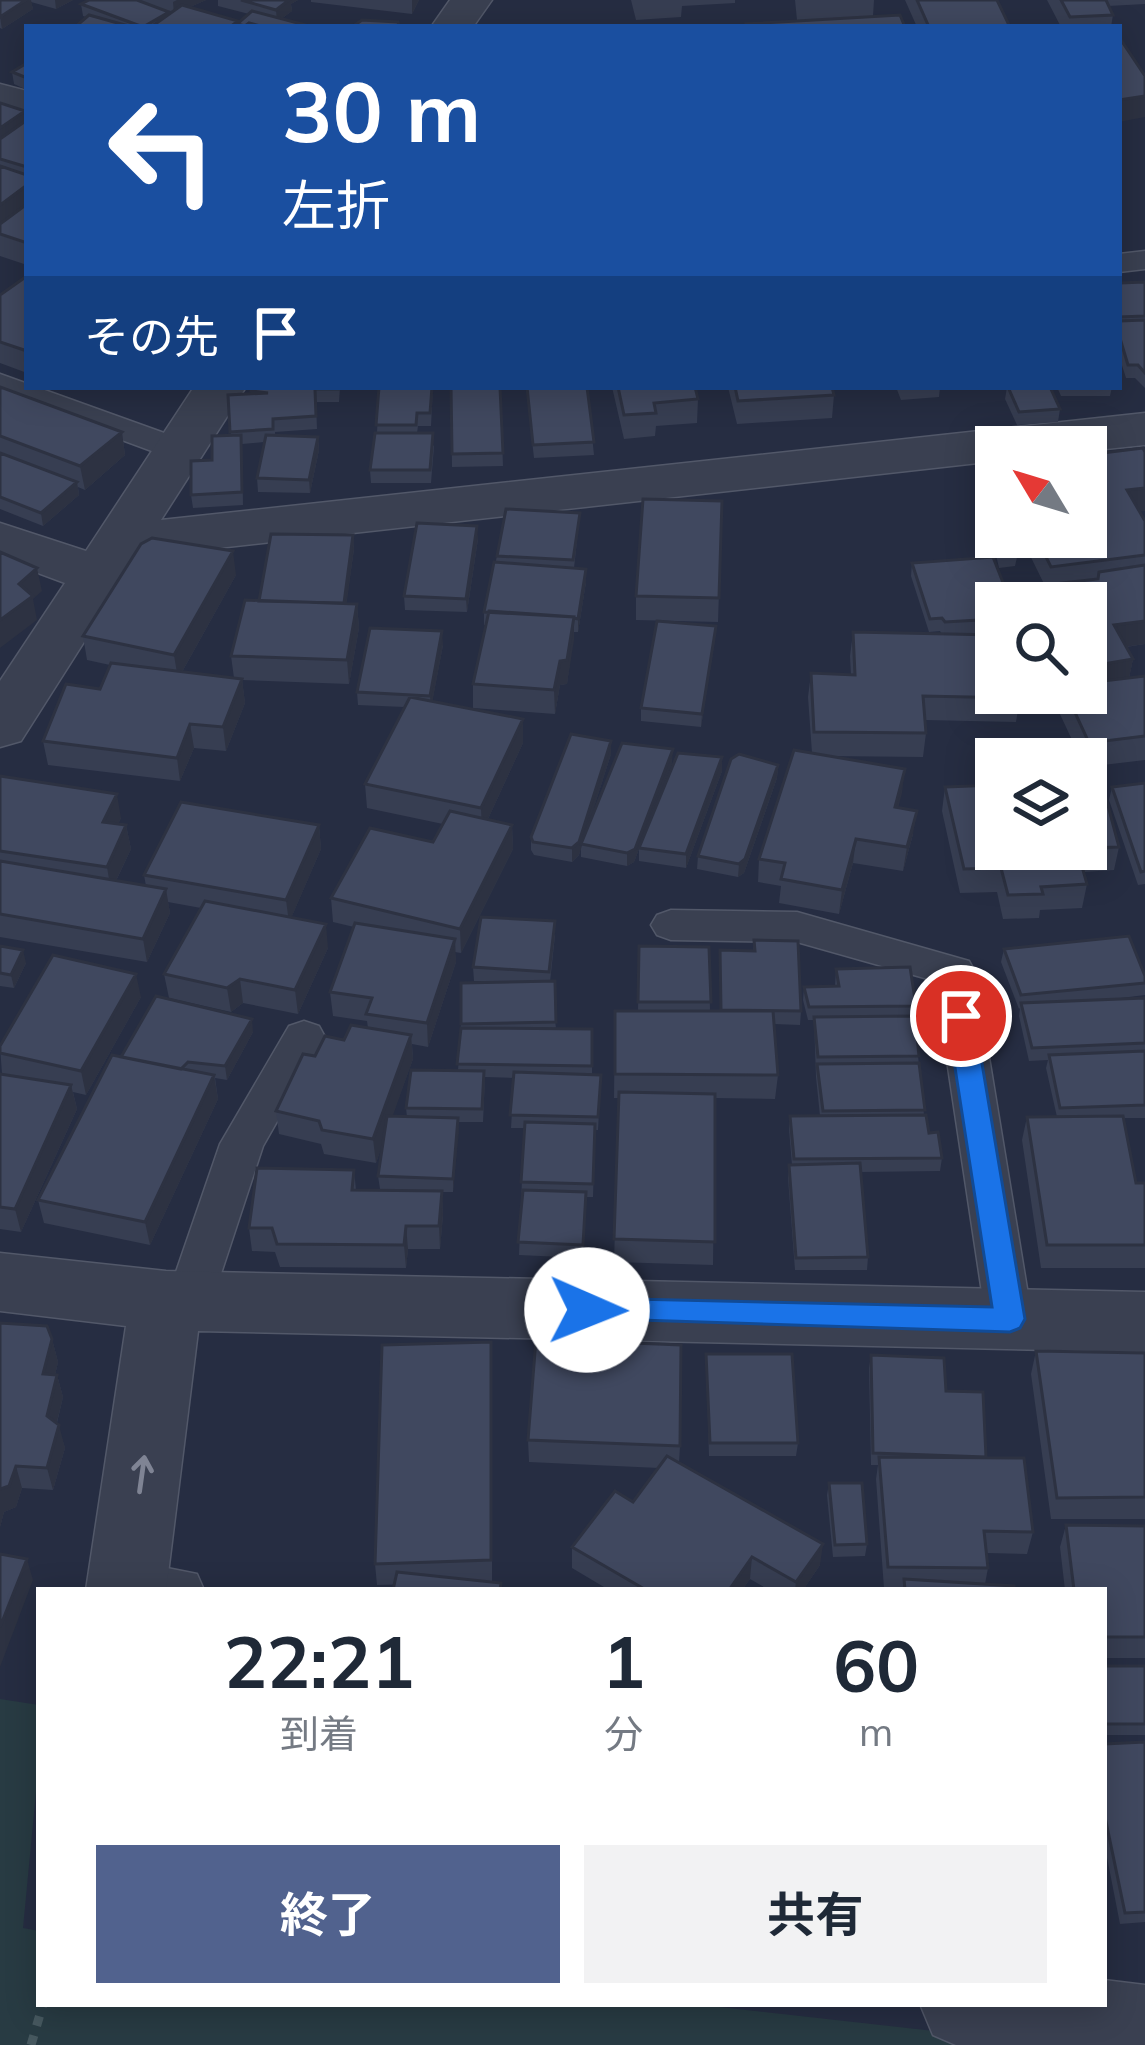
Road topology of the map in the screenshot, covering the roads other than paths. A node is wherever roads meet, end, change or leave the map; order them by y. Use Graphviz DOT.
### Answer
graph roads {
  1 [pos="0,383"];
  2 [pos="218,390"];
  3 [pos="1145,429"];
  4 [pos="180,450"];
  5 [pos="0,540"];
  6 [pos="108,559"];
  7 [pos="0,727"];
  8 [pos="671,925"];
  9 [pos="304,1036"];
  10 [pos="0,1282"];
  11 [pos="177,1301"];
  12 [pos="1010,1319"];
  13 [pos="1145,1322"];
  14 [pos="144,1587"];
  15 [pos="985,2007"];
  16 [pos="1145,2030"];
  1 -- 4 [label="lane"];
  2 -- 4 [label="street"];
  3 -- 6 [label="street"];
  4 -- 6 [label="street"];
  5 -- 6 [label="street"];
  6 -- 7 [label="street"];
  8 -- 12 [label="lane"];
  9 -- 11 [label="lane"];
  10 -- 11 [label="street"];
  11 -- 12 [label="street"];
  14 -- 11 [label="street, one-way"];
  12 -- 13 [label="street"];
  15 -- 16 [label="street"];
}
